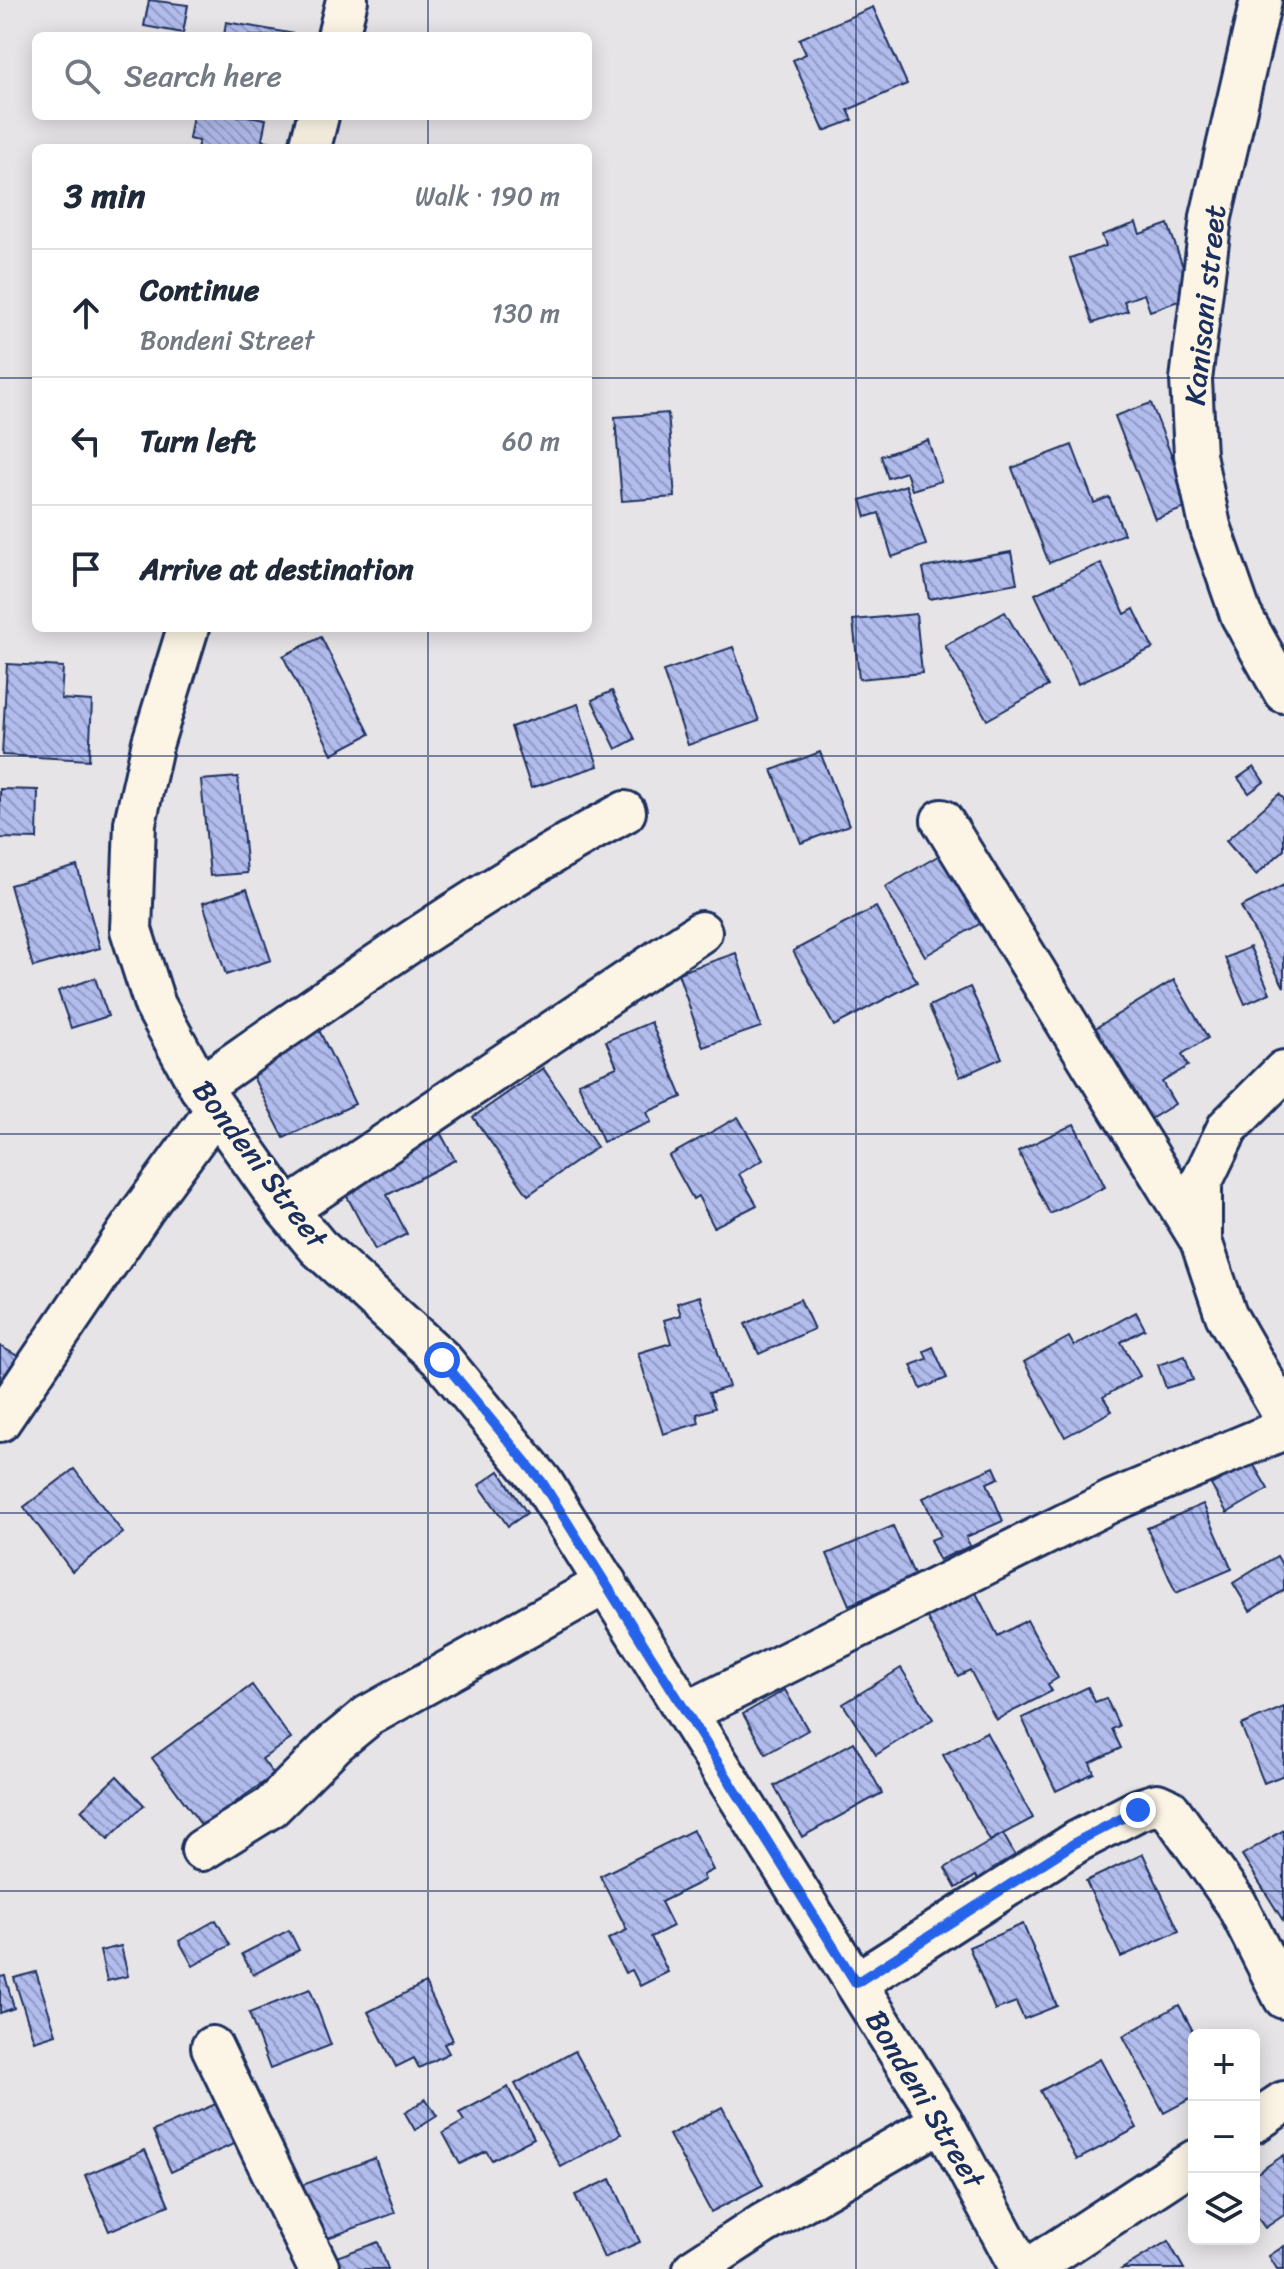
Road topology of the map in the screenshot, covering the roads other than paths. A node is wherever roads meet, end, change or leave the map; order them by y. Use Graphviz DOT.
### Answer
graph roads {
  1 [pos="347,0"];
  2 [pos="1261,0"];
  3 [pos="339,32"];
  4 [pos="317,120"];
  5 [pos="311,144"];
  6 [pos="187,632"];
  7 [pos="1284,692"];
  8 [pos="625,812"];
  9 [pos="942,820"];
  10 [pos="701,932"];
  11 [pos="1284,1071"];
  12 [pos="208,1098"];
  13 [pos="287,1210"];
  14 [pos="1201,1241"];
  15 [pos="1284,1416"];
  16 [pos="0,1421"];
  17 [pos="1284,1429"];
  18 [pos="606,1583"];
  19 [pos="688,1712"];
  20 [pos="202,1850"];
  21 [pos="856,1983"];
  22 [pos="1284,1998"];
  23 [pos="212,2047"];
  24 [pos="1284,2102"];
  25 [pos="1260,2118"];
  26 [pos="942,2121"];
  27 [pos="1188,2165"];
  28 [pos="319,2269"];
  29 [pos="694,2269"];
  30 [pos="1021,2269"];
  31 [pos="1029,2269"];
  1 -- 3 [label="street"];
  2 -- 7 [label="street, Kanisani street"];
  4 -- 5 [label="street"];
  6 -- 12 [label="street, Bondeni Street"];
  8 -- 12 [label="street"];
  9 -- 14 [label="street"];
  10 -- 13 [label="street"];
  11 -- 14 [label="street"];
  12 -- 13 [label="street, Bondeni Street"];
  12 -- 16 [label="street"];
  13 -- 18 [label="street, Bondeni Street"];
  14 -- 15 [label="street"];
  17 -- 19 [label="street"];
  18 -- 19 [label="street, Bondeni Street"];
  18 -- 20 [label="street"];
  19 -- 21 [label="street, Bondeni Street"];
  21 -- 22 [label="street"];
  21 -- 26 [label="street, Bondeni Street"];
  23 -- 28 [label="street"];
  24 -- 25 [label="street"];
  26 -- 29 [label="street"];
  26 -- 30 [label="street, Bondeni Street"];
  27 -- 31 [label="street"];
}
